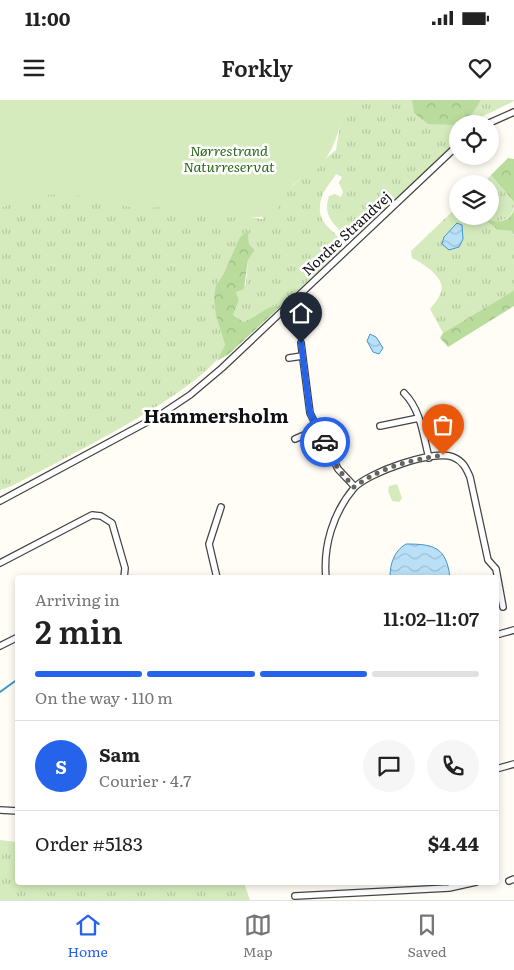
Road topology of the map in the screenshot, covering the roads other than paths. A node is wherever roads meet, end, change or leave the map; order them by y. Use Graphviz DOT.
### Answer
graph roads {
  1 [pos="514,112"];
  2 [pos="499,119"];
  3 [pos="449,154"];
  4 [pos="301,343"];
  5 [pos="302,356"];
  6 [pos="289,358"];
  7 [pos="404,393"];
  8 [pos="419,418"];
  9 [pos="380,426"];
  10 [pos="318,428"];
  11 [pos="295,439"];
  12 [pos="429,458"];
  13 [pos="354,487"];
  14 [pos="0,501"];
  15 [pos="221,508"];
  16 [pos="0,563"];
  17 [pos="125,575"];
  18 [pos="216,575"];
  19 [pos="326,575"];
  20 [pos="497,575"];
  21 [pos="499,586"];
  22 [pos="503,608"];
  23 [pos="514,630"];
  24 [pos="499,634"];
  25 [pos="15,638"];
  26 [pos="0,646"];
  27 [pos="514,764"];
  28 [pos="499,768"];
  29 [pos="0,810"];
  30 [pos="15,811"];
  31 [pos="462,885"];
  32 [pos="295,896"];
  1 -- 2 [label="street"];
  3 -- 14 [label="street, Nordre Strandvej"];
  4 -- 5 [label="street"];
  5 -- 6 [label="street"];
  5 -- 10 [label="street"];
  7 -- 8 [label="street"];
  8 -- 9 [label="street"];
  8 -- 12 [label="street"];
  10 -- 11 [label="street"];
  10 -- 13 [label="street"];
  12 -- 13 [label="street"];
  12 -- 20 [label="street"];
  13 -- 19 [label="street"];
  15 -- 18 [label="street"];
  16 -- 17 [label="street"];
  21 -- 22 [label="street"];
  23 -- 24 [label="street"];
  25 -- 26 [label="street"];
  27 -- 28 [label="street"];
  29 -- 30 [label="street"];
  31 -- 32 [label="street"];
}
